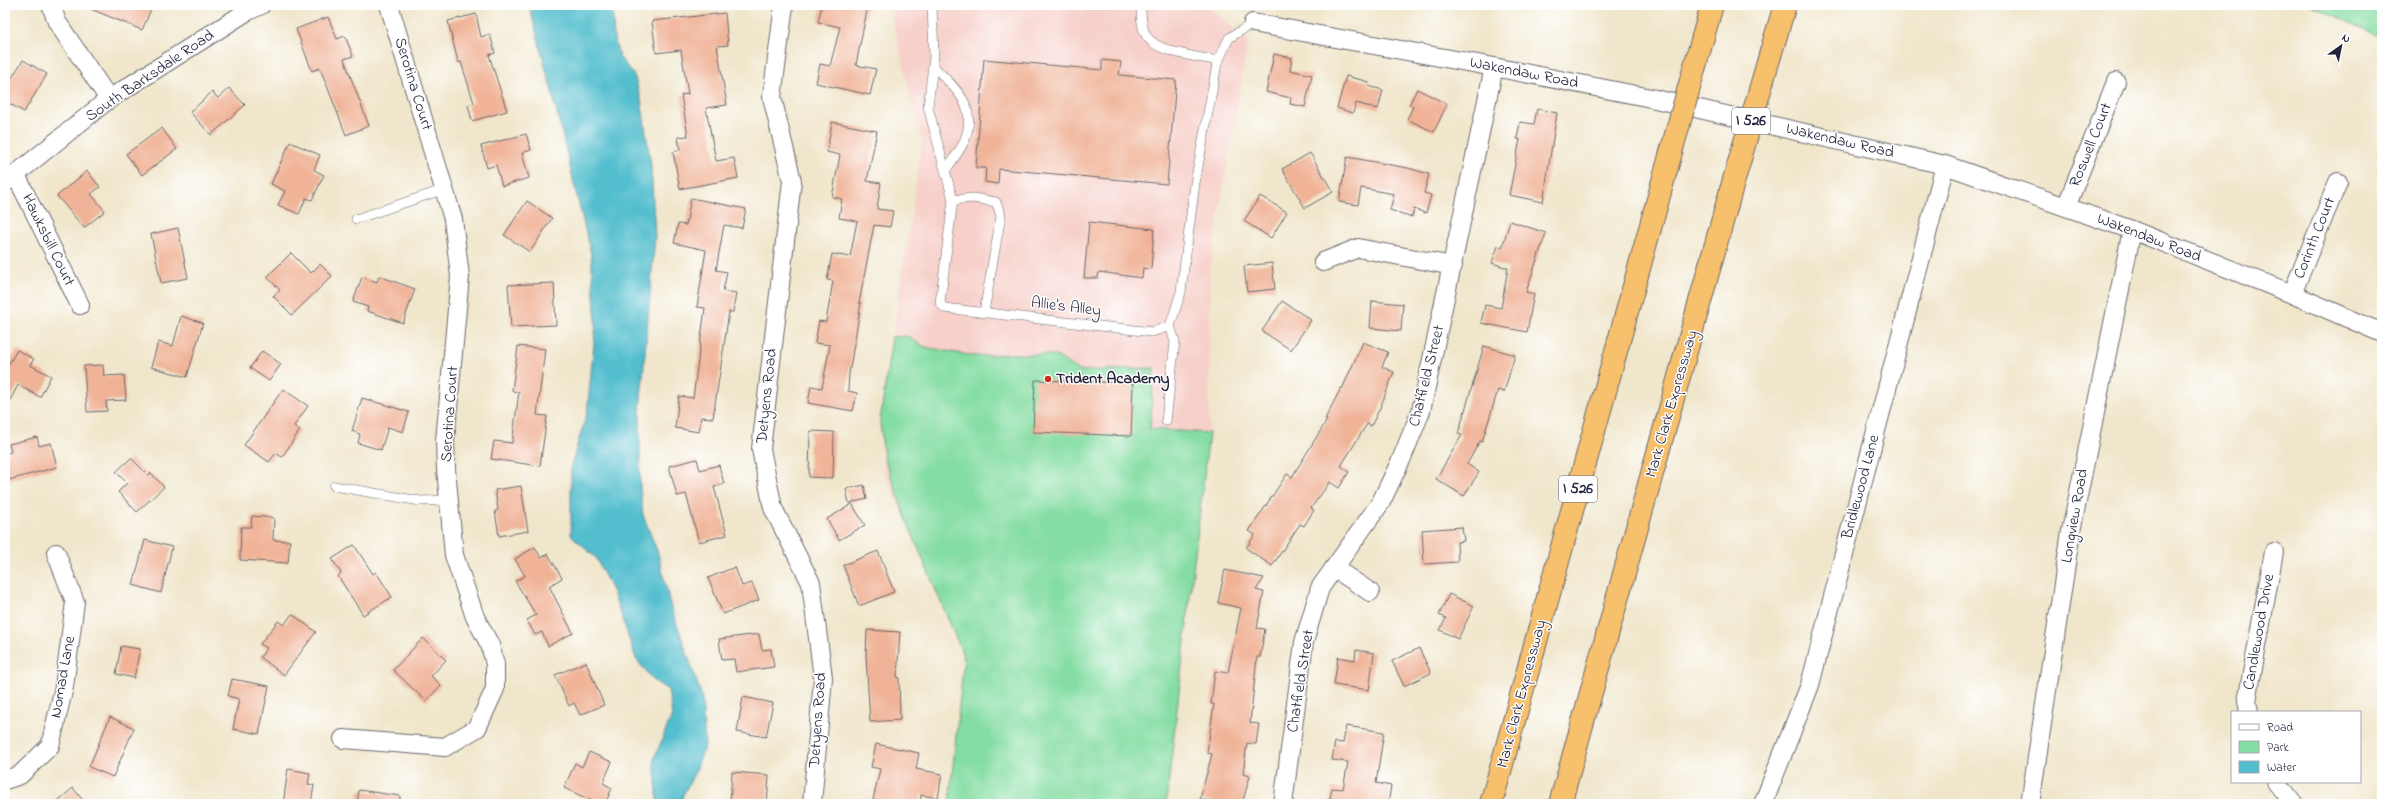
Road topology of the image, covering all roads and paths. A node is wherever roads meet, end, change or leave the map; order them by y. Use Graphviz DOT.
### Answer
graph roads {
  1 [pos="51,5"];
  2 [pos="261,5"];
  3 [pos="389,5"];
  4 [pos="784,5"];
  5 [pos="932,5"];
  6 [pos="1141,5"];
  7 [pos="1712,5"];
  8 [pos="1785,5"];
  9 [pos="1253,23"];
  10 [pos="1218,61"];
  11 [pos="932,66"];
  12 [pos="1494,67"];
  13 [pos="2116,82"];
  14 [pos="109,100"];
  15 [pos="1945,165"];
  16 [pos="946,170"];
  17 [pos="10,179"];
  18 [pos="2338,182"];
  19 [pos="445,189"];
  20 [pos="953,200"];
  21 [pos="2066,207"];
  22 [pos="356,219"];
  23 [pos="2132,230"];
  24 [pos="1323,262"];
  25 [pos="1453,266"];
  26 [pos="2292,294"];
  27 [pos="80,305"];
  28 [pos="984,312"];
  29 [pos="1170,326"];
  30 [pos="2382,332"];
  31 [pos="1166,421"];
  32 [pos="334,486"];
  33 [pos="449,500"];
  34 [pos="2274,552"];
  35 [pos="56,553"];
  36 [pos="1334,568"];
  37 [pos="1370,592"];
  38 [pos="2249,711"];
  39 [pos="343,739"];
  40 [pos="5,780"];
  41 [pos="2278,783"];
  42 [pos="812,804"];
  43 [pos="1283,804"];
  44 [pos="1492,804"];
  45 [pos="1560,804"];
  46 [pos="1764,804"];
  47 [pos="2030,804"];
  48 [pos="2294,804"];
  1 -- 14 [label="street"];
  2 -- 14 [label="street, South Barksdale Road"];
  3 -- 19 [label="street, Serotina Court"];
  4 -- 42 [label="street, Detyens Road"];
  5 -- 11 [label="lane, Allie's Alley"];
  6 -- 10 [label="lane"];
  7 -- 44 [label="highway, Mark Clark Expressway / I 526, bridge"];
  8 -- 45 [label="highway, Mark Clark Expressway / I 526, bridge"];
  9 -- 10 [label="lane"];
  9 -- 12 [label="street, Wakendaw Road"];
  10 -- 29 [label="lane"];
  11 -- 16 [label="lane, Allie's Alley"];
  11 -- 16 [label="lane"];
  12 -- 15 [label="street, Wakendaw Road"];
  12 -- 25 [label="street, Chatfield Street"];
  13 -- 21 [label="street, Roswell Court"];
  14 -- 17 [label="street, South Barksdale Road"];
  15 -- 21 [label="street, Wakendaw Road"];
  15 -- 46 [label="street, Bridlewood Lane"];
  16 -- 20 [label="lane, Allie's Alley"];
  17 -- 27 [label="street, Hawksbill Court"];
  18 -- 26 [label="street, Corinth Court"];
  19 -- 22 [label="lane"];
  19 -- 33 [label="street, Serotina Court"];
  20 -- 28 [label="lane, Allie's Alley"];
  20 -- 28 [label="lane"];
  21 -- 23 [label="street, Wakendaw Road"];
  23 -- 26 [label="street, Wakendaw Road"];
  23 -- 47 [label="street, Longview Road"];
  24 -- 25 [label="street"];
  25 -- 36 [label="street, Chatfield Street"];
  26 -- 30 [label="street, Wakendaw Road"];
  28 -- 29 [label="lane, Allie's Alley"];
  29 -- 31 [label="lane"];
  32 -- 33 [label="lane"];
  33 -- 39 [label="street, Serotina Court"];
  34 -- 38 [label="street, Candlewood Drive"];
  35 -- 40 [label="street, Nomad Lane"];
  36 -- 37 [label="street"];
  36 -- 43 [label="street, Chatfield Street"];
  41 -- 48 [label="street"];
}
